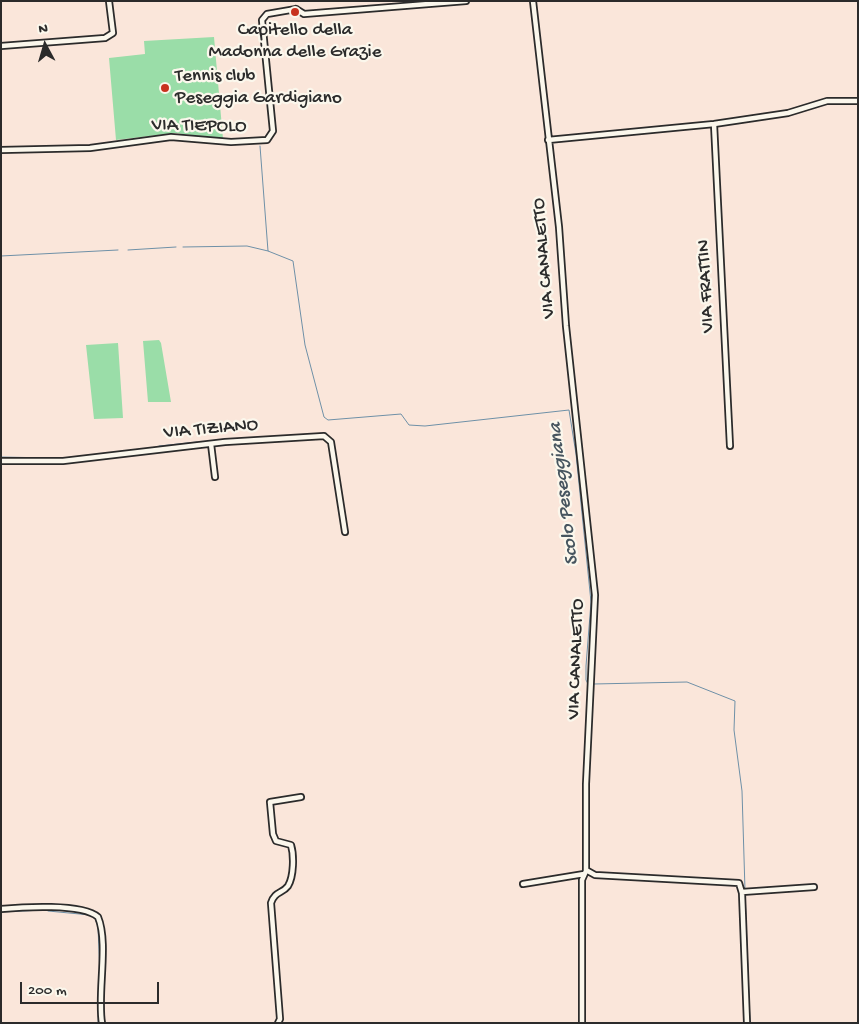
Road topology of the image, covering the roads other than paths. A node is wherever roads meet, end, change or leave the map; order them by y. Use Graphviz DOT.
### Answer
graph roads {
  1 [pos="109,1"];
  2 [pos="295,1"];
  3 [pos="466,1"];
  4 [pos="533,1"];
  5 [pos="403,3"];
  6 [pos="296,9"];
  7 [pos="1,46"];
  8 [pos="858,101"];
  9 [pos="714,124"];
  10 [pos="548,140"];
  11 [pos="1,150"];
  12 [pos="211,444"];
  13 [pos="730,446"];
  14 [pos="1,460"];
  15 [pos="215,477"];
  16 [pos="345,532"];
  17 [pos="301,797"];
  18 [pos="585,872"];
  19 [pos="523,884"];
  20 [pos="814,887"];
  21 [pos="742,892"];
  22 [pos="1,909"];
  23 [pos="102,1023"];
  24 [pos="278,1023"];
  25 [pos="582,1023"];
  26 [pos="747,1023"];
  1 -- 7 [label="street"];
  2 -- 6 [label="street"];
  3 -- 5 [label="street"];
  4 -- 10 [label="street, VIA CANALETTO"];
  5 -- 6 [label="street"];
  6 -- 11 [label="street, VIA TIEPOLO"];
  8 -- 9 [label="street"];
  9 -- 10 [label="street"];
  9 -- 13 [label="street, VIA FRATTIN"];
  10 -- 18 [label="street, VIA CANALETTO"];
  12 -- 14 [label="street, VIA TIZIANO"];
  12 -- 15 [label="street"];
  12 -- 16 [label="street, VIA TIZIANO"];
  17 -- 24 [label="street"];
  18 -- 19 [label="street"];
  18 -- 21 [label="street"];
  18 -- 25 [label="street, VIA CANALETTO"];
  20 -- 21 [label="street"];
  21 -- 26 [label="street"];
  22 -- 23 [label="street"];
}
